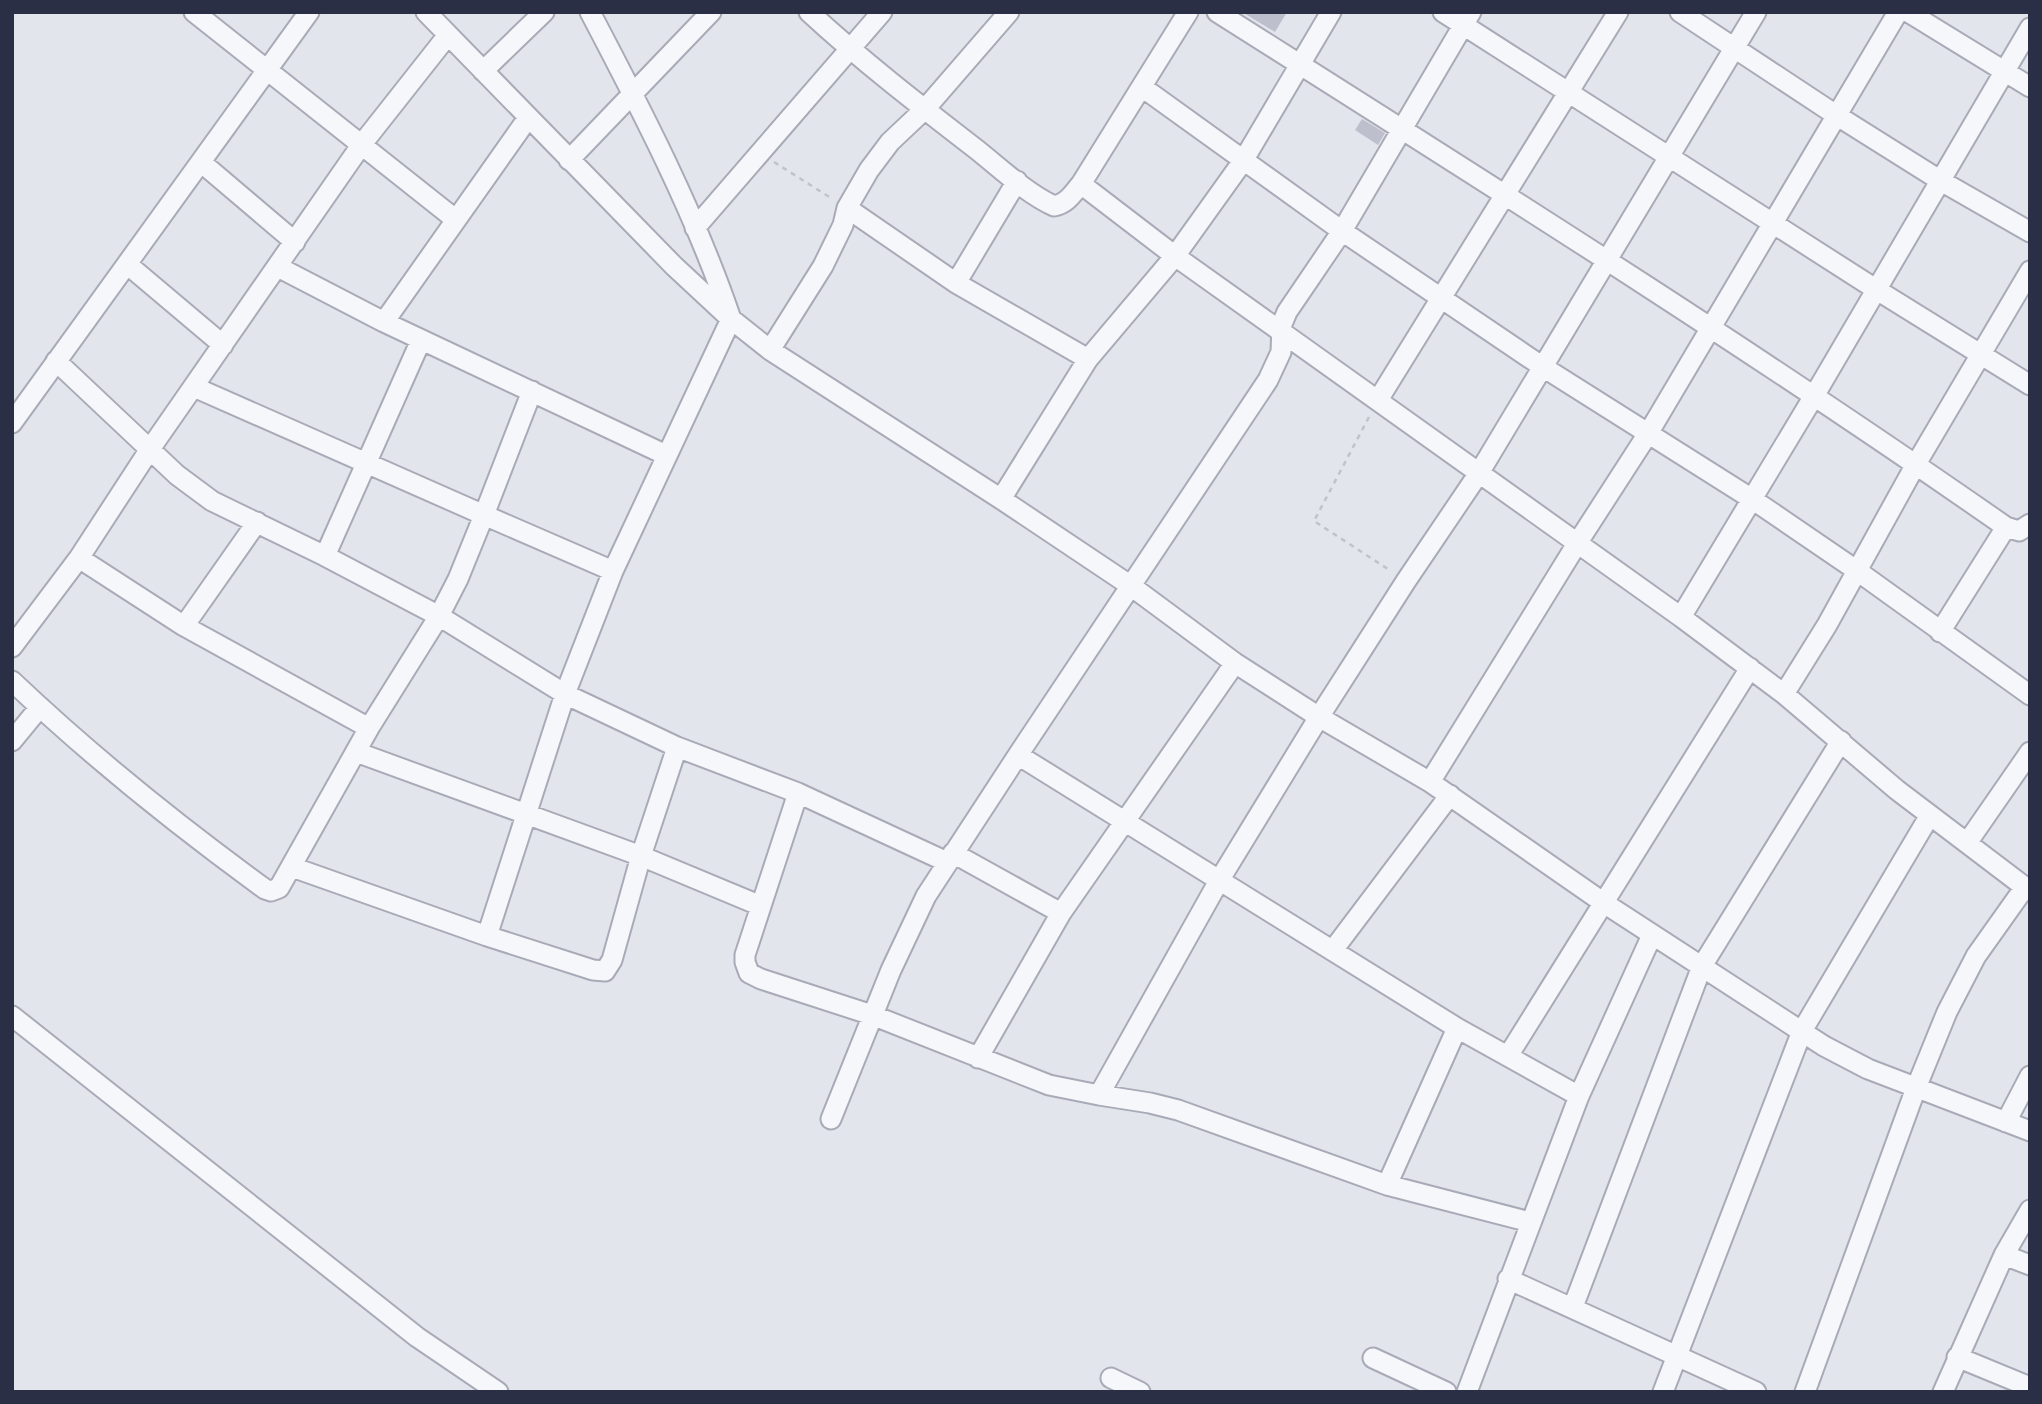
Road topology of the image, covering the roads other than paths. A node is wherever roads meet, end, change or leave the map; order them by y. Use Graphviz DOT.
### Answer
graph roads {
  1 [pos="194,12"];
  2 [pos="309,12"];
  3 [pos="426,12"];
  4 [pos="544,12"];
  5 [pos="590,12"];
  6 [pos="711,12"];
  7 [pos="809,12"];
  8 [pos="882,12"];
  9 [pos="1009,12"];
  10 [pos="1188,12"];
  11 [pos="1217,12"];
  12 [pos="1331,12"];
  13 [pos="1443,12"];
  14 [pos="1618,12"];
  15 [pos="1680,12"];
  16 [pos="1756,12"];
  17 [pos="1898,12"];
  18 [pos="1908,12"];
  19 [pos="1467,19"];
  20 [pos="2030,29"];
  21 [pos="448,35"];
  22 [pos="1735,47"];
  23 [pos="850,50"];
  24 [pos="1299,64"];
  25 [pos="268,69"];
  26 [pos="483,71"];
  27 [pos="2004,72"];
  28 [pos="1142,87"];
  29 [pos="2030,88"];
  30 [pos="633,93"];
  31 [pos="1569,93"];
  32 [pos="925,109"];
  33 [pos="1836,115"];
  34 [pos="528,118"];
  35 [pos="1402,129"];
  36 [pos="362,144"];
  37 [pos="1669,157"];
  38 [pos="569,160"];
  39 [pos="1242,161"];
  40 [pos="202,163"];
  41 [pos="1017,181"];
  42 [pos="1941,181"];
  43 [pos="1081,184"];
  44 [pos="1506,194"];
  45 [pos="847,208"];
  46 [pos="455,219"];
  47 [pos="1772,223"];
  48 [pos="695,228"];
  49 [pos="1342,231"];
  50 [pos="2030,232"];
  51 [pos="295,242"];
  52 [pos="1175,256"];
  53 [pos="1606,260"];
  54 [pos="127,264"];
  55 [pos="278,267"];
  56 [pos="2030,271"];
  57 [pos="956,283"];
  58 [pos="1877,290"];
  59 [pos="1442,297"];
  60 [pos="730,319"];
  61 [pos="384,322"];
  62 [pos="1711,327"];
  63 [pos="1282,331"];
  64 [pos="421,340"];
  65 [pos="223,345"];
  66 [pos="770,350"];
  67 [pos="1980,354"];
  68 [pos="1088,359"];
  69 [pos="56,361"];
  70 [pos="1543,367"];
  71 [pos="2030,385"];
  72 [pos="194,387"];
  73 [pos="532,391"];
  74 [pos="1814,396"];
  75 [pos="1378,400"];
  76 [pos="12,423"];
  77 [pos="1649,432"];
  78 [pos="150,449"];
  79 [pos="666,455"];
  80 [pos="368,464"];
  81 [pos="1916,464"];
  82 [pos="1479,474"];
  83 [pos="1001,499"];
  84 [pos="1752,499"];
  85 [pos="484,515"];
  86 [pos="257,522"];
  87 [pos="2030,524"];
  88 [pos="2006,527"];
  89 [pos="1578,542"];
  90 [pos="325,556"];
  91 [pos="79,558"];
  92 [pos="1856,570"];
  93 [pos="613,571"];
  94 [pos="1131,586"];
  95 [pos="439,616"];
  96 [pos="1681,617"];
  97 [pos="184,626"];
  98 [pos="1940,632"];
  99 [pos="12,647"];
  100 [pos="1236,663"];
  101 [pos="1750,668"];
  102 [pos="12,681"];
  103 [pos="565,694"];
  104 [pos="1784,694"];
  105 [pos="2030,695"];
  106 [pos="40,707"];
  107 [pos="1319,717"];
  108 [pos="369,728"];
  109 [pos="12,741"];
  110 [pos="1841,741"];
  111 [pos="677,747"];
  112 [pos="356,752"];
  113 [pos="2030,752"];
  114 [pos="1018,755"];
  115 [pos="1430,782"];
  116 [pos="798,793"];
  117 [pos="1450,795"];
  118 [pos="526,815"];
  119 [pos="1930,816"];
  120 [pos="1124,822"];
  121 [pos="1967,843"];
  122 [pos="641,856"];
  123 [pos="950,858"];
  124 [pos="292,867"];
  125 [pos="1220,879"];
  126 [pos="2027,889"];
  127 [pos="1604,903"];
  128 [pos="761,906"];
  129 [pos="1061,913"];
  130 [pos="1653,935"];
  131 [pos="487,936"];
  132 [pos="1333,950"];
  133 [pos="1702,966"];
  134 [pos="872,1015"];
  135 [pos="12,1016"];
  136 [pos="1457,1028"];
  137 [pos="1802,1031"];
  138 [pos="1508,1056"];
  139 [pos="978,1058"];
  140 [pos="2030,1076"];
  141 [pos="1916,1088"];
  142 [pos="1100,1096"];
  143 [pos="1579,1096"];
  144 [pos="831,1119"];
  145 [pos="2006,1122"];
  146 [pos="2030,1131"];
  147 [pos="1387,1185"];
  148 [pos="2030,1209"];
  149 [pos="1531,1222"];
  150 [pos="2004,1255"];
  151 [pos="2030,1265"];
  152 [pos="1508,1279"];
  153 [pos="1573,1307"];
  154 [pos="1676,1355"];
  155 [pos="1957,1357"];
  156 [pos="1373,1358"];
  157 [pos="1111,1378"];
  158 [pos="2030,1387"];
  159 [pos="498,1392"];
  160 [pos="1140,1392"];
  161 [pos="1446,1392"];
  162 [pos="1467,1392"];
  163 [pos="1663,1392"];
  164 [pos="1756,1392"];
  165 [pos="1805,1392"];
  166 [pos="1943,1392"];
  1 -- 25 [label="street"];
  2 -- 25 [label="street"];
  3 -- 21 [label="street"];
  4 -- 26 [label="street"];
  5 -- 30 [label="street"];
  6 -- 30 [label="street"];
  7 -- 23 [label="street"];
  8 -- 23 [label="street"];
  9 -- 32 [label="street"];
  10 -- 28 [label="street"];
  11 -- 24 [label="street"];
  12 -- 24 [label="street"];
  13 -- 19 [label="street"];
  14 -- 31 [label="street"];
  15 -- 22 [label="street"];
  16 -- 22 [label="street"];
  17 -- 33 [label="street"];
  18 -- 27 [label="street"];
  19 -- 31 [label="street"];
  19 -- 35 [label="street"];
  20 -- 27 [label="street"];
  21 -- 26 [label="street"];
  21 -- 36 [label="street"];
  22 -- 33 [label="street"];
  22 -- 37 [label="street"];
  23 -- 32 [label="street"];
  23 -- 48 [label="street"];
  24 -- 35 [label="street"];
  24 -- 39 [label="street"];
  25 -- 36 [label="street"];
  25 -- 40 [label="street"];
  26 -- 34 [label="street"];
  27 -- 29 [label="street"];
  27 -- 42 [label="street"];
  28 -- 39 [label="street"];
  28 -- 43 [label="street"];
  30 -- 38 [label="street"];
  30 -- 48 [label="street"];
  31 -- 37 [label="street"];
  31 -- 44 [label="street"];
  32 -- 41 [label="street"];
  32 -- 45 [label="street"];
  33 -- 42 [label="street"];
  33 -- 47 [label="street"];
  34 -- 38 [label="street"];
  34 -- 46 [label="street"];
  35 -- 44 [label="street"];
  35 -- 49 [label="street"];
  36 -- 46 [label="street"];
  36 -- 51 [label="street"];
  37 -- 47 [label="street"];
  37 -- 53 [label="street"];
  38 -- 60 [label="street"];
  39 -- 49 [label="street"];
  39 -- 52 [label="street"];
  40 -- 51 [label="street"];
  40 -- 54 [label="street"];
  41 -- 43 [label="street"];
  41 -- 57 [label="street"];
  42 -- 50 [label="street"];
  42 -- 58 [label="street"];
  43 -- 52 [label="street"];
  44 -- 53 [label="street"];
  44 -- 59 [label="street"];
  45 -- 57 [label="street"];
  45 -- 66 [label="street"];
  46 -- 61 [label="street"];
  47 -- 58 [label="street"];
  47 -- 62 [label="street"];
  48 -- 60 [label="street"];
  49 -- 59 [label="street"];
  49 -- 63 [label="street"];
  51 -- 55 [label="street"];
  52 -- 63 [label="street"];
  52 -- 68 [label="street"];
  53 -- 62 [label="street"];
  53 -- 70 [label="street"];
  54 -- 65 [label="street"];
  54 -- 69 [label="street"];
  55 -- 61 [label="street"];
  55 -- 65 [label="street"];
  56 -- 67 [label="street"];
  57 -- 68 [label="street"];
  58 -- 67 [label="street"];
  58 -- 74 [label="street"];
  59 -- 70 [label="street"];
  59 -- 75 [label="street"];
  60 -- 66 [label="street"];
  60 -- 79 [label="street"];
  61 -- 64 [label="street"];
  62 -- 74 [label="street"];
  62 -- 77 [label="street"];
  63 -- 75 [label="street"];
  63 -- 94 [label="street"];
  64 -- 73 [label="street"];
  64 -- 80 [label="street"];
  65 -- 72 [label="street"];
  66 -- 83 [label="street"];
  67 -- 71 [label="street"];
  67 -- 81 [label="street"];
  68 -- 83 [label="street"];
  69 -- 76 [label="street"];
  69 -- 78 [label="street"];
  70 -- 77 [label="street"];
  70 -- 82 [label="street"];
  72 -- 78 [label="street"];
  72 -- 80 [label="street"];
  73 -- 79 [label="street"];
  73 -- 85 [label="street"];
  74 -- 81 [label="street"];
  74 -- 84 [label="street"];
  75 -- 82 [label="street"];
  77 -- 84 [label="street"];
  77 -- 89 [label="street"];
  78 -- 86 [label="street"];
  78 -- 91 [label="street"];
  79 -- 93 [label="street"];
  80 -- 85 [label="street"];
  80 -- 90 [label="street"];
  81 -- 88 [label="street"];
  81 -- 92 [label="street"];
  82 -- 89 [label="street"];
  82 -- 107 [label="street"];
  83 -- 94 [label="street"];
  84 -- 92 [label="street"];
  84 -- 96 [label="street"];
  85 -- 93 [label="street"];
  85 -- 95 [label="street"];
  86 -- 90 [label="street"];
  86 -- 97 [label="street"];
  87 -- 88 [label="street"];
  88 -- 98 [label="street"];
  89 -- 96 [label="street"];
  89 -- 115 [label="street"];
  90 -- 95 [label="street"];
  91 -- 97 [label="street"];
  91 -- 99 [label="street"];
  92 -- 98 [label="street"];
  92 -- 104 [label="street"];
  93 -- 103 [label="street"];
  94 -- 100 [label="street"];
  94 -- 114 [label="street"];
  95 -- 103 [label="street"];
  95 -- 108 [label="street"];
  96 -- 101 [label="street"];
  97 -- 108 [label="street"];
  98 -- 105 [label="street"];
  100 -- 107 [label="street"];
  100 -- 120 [label="street"];
  101 -- 104 [label="street"];
  101 -- 127 [label="street"];
  102 -- 106 [label="street"];
  103 -- 111 [label="street"];
  103 -- 118 [label="street"];
  104 -- 110 [label="street"];
  106 -- 109 [label="street"];
  106 -- 124 [label="street"];
  107 -- 115 [label="street"];
  107 -- 125 [label="street"];
  108 -- 112 [label="street"];
  110 -- 119 [label="street"];
  110 -- 133 [label="street"];
  111 -- 116 [label="street"];
  111 -- 122 [label="street"];
  112 -- 118 [label="street"];
  112 -- 124 [label="street"];
  113 -- 121 [label="street"];
  114 -- 120 [label="street"];
  114 -- 123 [label="street"];
  115 -- 117 [label="street"];
  116 -- 123 [label="street"];
  116 -- 128 [label="street"];
  117 -- 127 [label="street"];
  117 -- 132 [label="street"];
  118 -- 122 [label="street"];
  118 -- 131 [label="street"];
  119 -- 121 [label="street"];
  119 -- 137 [label="street"];
  120 -- 125 [label="street"];
  120 -- 129 [label="street"];
  121 -- 126 [label="street"];
  122 -- 128 [label="street"];
  122 -- 131 [label="street"];
  123 -- 129 [label="street"];
  123 -- 134 [label="street"];
  124 -- 131 [label="street"];
  125 -- 132 [label="street"];
  125 -- 142 [label="street"];
  126 -- 141 [label="street"];
  127 -- 130 [label="street"];
  127 -- 138 [label="street"];
  128 -- 134 [label="street"];
  129 -- 139 [label="street"];
  130 -- 133 [label="street"];
  130 -- 143 [label="street"];
  132 -- 136 [label="street"];
  133 -- 137 [label="street"];
  133 -- 153 [label="street"];
  134 -- 139 [label="street"];
  134 -- 144 [label="street"];
  135 -- 159 [label="street"];
  136 -- 138 [label="street"];
  136 -- 147 [label="street"];
  137 -- 141 [label="street"];
  137 -- 154 [label="street"];
  138 -- 143 [label="street"];
  139 -- 142 [label="street"];
  140 -- 145 [label="street"];
  141 -- 145 [label="street"];
  141 -- 165 [label="street"];
  142 -- 147 [label="street"];
  143 -- 149 [label="street"];
  145 -- 146 [label="street"];
  147 -- 149 [label="street"];
  148 -- 150 [label="street"];
  149 -- 152 [label="street"];
  150 -- 151 [label="street"];
  150 -- 155 [label="street"];
  152 -- 153 [label="street"];
  152 -- 162 [label="street"];
  153 -- 154 [label="street"];
  154 -- 163 [label="street"];
  154 -- 164 [label="street"];
  155 -- 158 [label="street"];
  155 -- 166 [label="street"];
  156 -- 161 [label="street"];
  157 -- 160 [label="street"];
}
